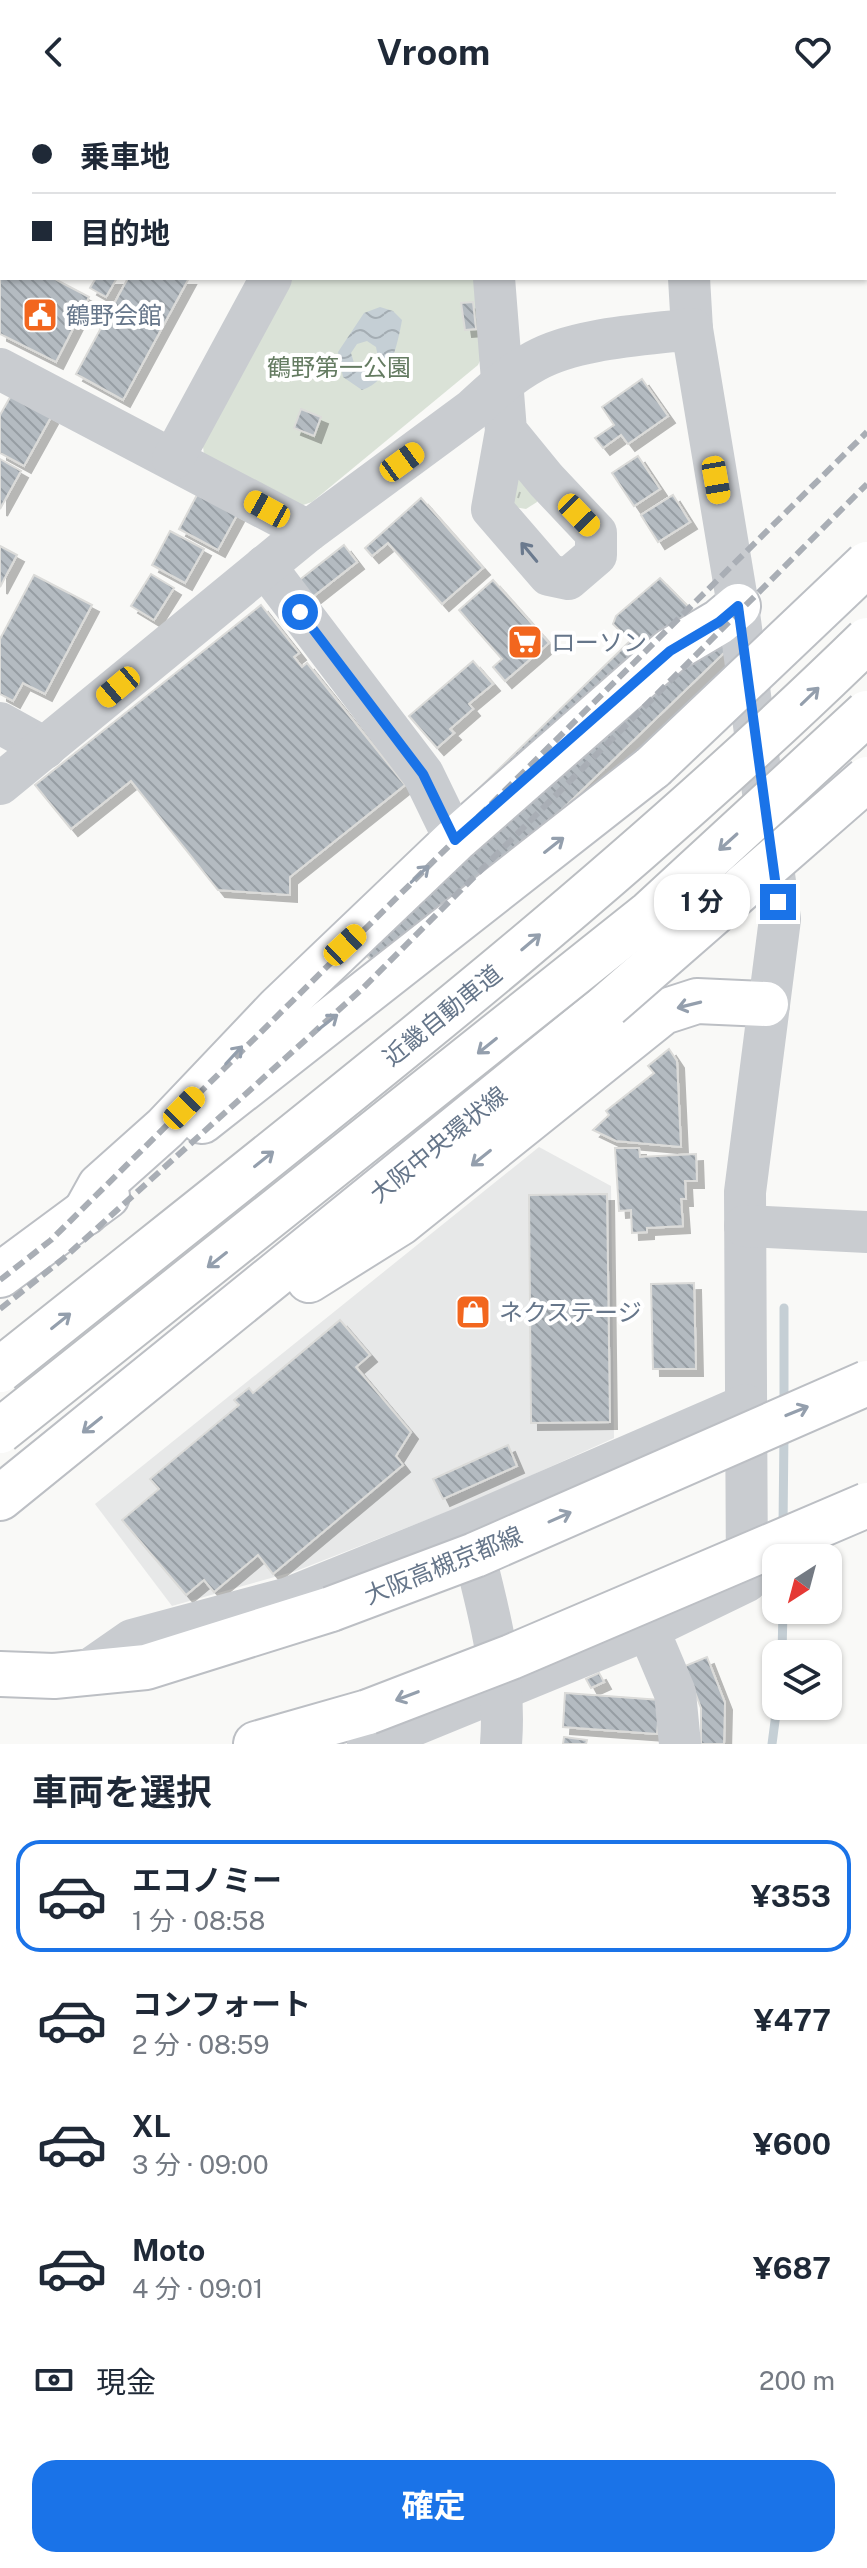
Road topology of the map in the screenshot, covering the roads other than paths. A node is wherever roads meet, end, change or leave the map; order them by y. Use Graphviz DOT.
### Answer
graph roads {
  1 [pos="270,280"];
  2 [pos="494,280"];
  3 [pos="689,280"];
  4 [pos="692,329"];
  5 [pos="0,369"];
  6 [pos="501,382"];
  7 [pos="506,431"];
  8 [pos="173,459"];
  9 [pos="308,531"];
  10 [pos="867,564"];
  11 [pos="265,566"];
  12 [pos="738,606"];
  13 [pos="867,640"];
  14 [pos="867,713"];
  15 [pos="0,723"];
  16 [pos="45,748"];
  17 [pos="867,779"];
  18 [pos="0,784"];
  19 [pos="455,840"];
  20 [pos="766,1004"];
  21 [pos="85,1213"];
  22 [pos="745,1226"];
  23 [pos="855,1232"];
  24 [pos="0,1275"];
  25 [pos="0,1370"];
  26 [pos="144,1383"];
  27 [pos="867,1383"];
  28 [pos="746,1405"];
  29 [pos="0,1431"];
  30 [pos="0,1498"];
  31 [pos="867,1505"];
  32 [pos="467,1526"];
  33 [pos="648,1629"];
  34 [pos="86,1672"];
  35 [pos="0,1674"];
  36 [pos="502,1689"];
  37 [pos="368,1728"];
  38 [pos="256,1744"];
  39 [pos="501,1744"];
  40 [pos="680,1744"];
  1 -- 8 [label="street"];
  2 -- 6 [label="street"];
  3 -- 4 [label="street"];
  4 -- 6 [label="street"];
  4 -- 12 [label="street"];
  5 -- 8 [label="street"];
  6 -- 7 [label="street"];
  6 -- 9 [label="street"];
  8 -- 9 [label="street"];
  9 -- 11 [label="street"];
  21 -- 10 [label="main road, one-way, bridge"];
  11 -- 16 [label="street"];
  11 -- 19 [label="street"];
  12 -- 19 [label="main road"];
  12 -- 20 [label="street"];
  25 -- 13 [label="main road, 近畿自動車道, one-way, bridge"];
  14 -- 29 [label="main road, one-way, bridge"];
  15 -- 16 [label="street"];
  16 -- 18 [label="street"];
  17 -- 26 [label="main road, 大阪中央環状線, bridge"];
  21 -- 19 [label="main road, one-way"];
  20 -- 22 [label="street"];
  20 -- 26 [label="main road, one-way"];
  21 -- 24 [label="main road"];
  22 -- 23 [label="street"];
  22 -- 28 [label="street"];
  26 -- 30 [label="main road, 大阪中央環状線, one-way"];
  34 -- 27 [label="main road, 大阪高槻京都線, one-way, bridge"];
  28 -- 32 [label="street"];
  28 -- 33 [label="street"];
  31 -- 37 [label="main road, one-way, bridge"];
  32 -- 34 [label="street"];
  32 -- 36 [label="street"];
  33 -- 36 [label="street"];
  33 -- 40 [label="street"];
  34 -- 35 [label="main road, 大阪高槻京都線"];
  36 -- 37 [label="street"];
  36 -- 39 [label="street"];
  37 -- 38 [label="main road"];
}
